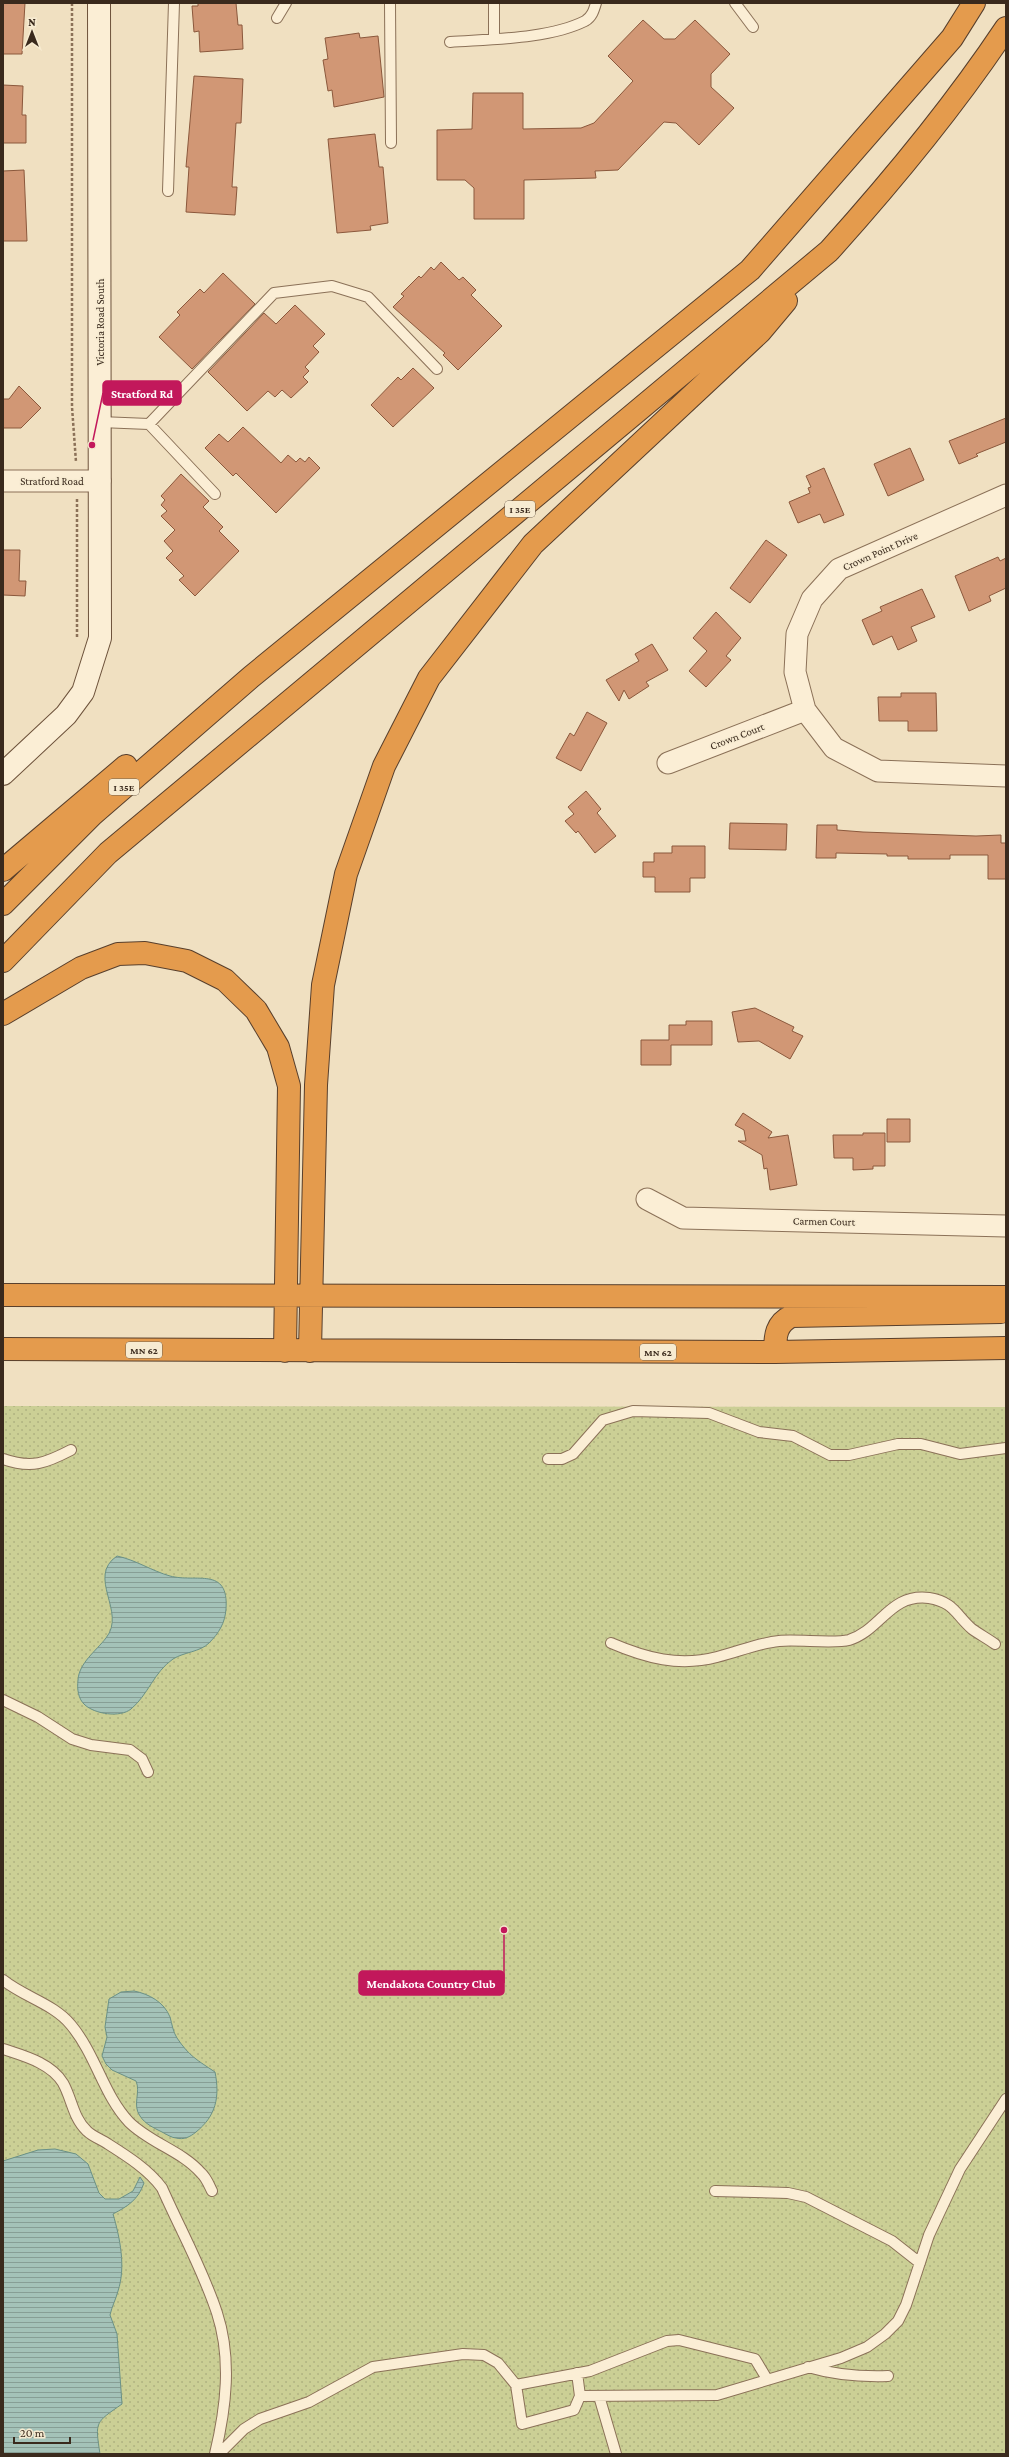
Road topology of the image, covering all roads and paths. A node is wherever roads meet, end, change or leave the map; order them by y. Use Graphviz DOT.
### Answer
graph roads {
  1 [pos="72,3"];
  2 [pos="99,3"];
  3 [pos="174,3"];
  4 [pos="286,3"];
  5 [pos="390,3"];
  6 [pos="494,3"];
  7 [pos="596,3"];
  8 [pos="735,3"];
  9 [pos="974,3"];
  10 [pos="278,18"];
  11 [pos="753,27"];
  12 [pos="1006,28"];
  13 [pos="494,38"];
  14 [pos="450,42"];
  15 [pos="391,143"];
  16 [pos="168,191"];
  17 [pos="829,251"];
  18 [pos="436,369"];
  19 [pos="100,422"];
  20 [pos="149,424"];
  21 [pos="3,481"];
  22 [pos="77,482"];
  23 [pos="100,482"];
  24 [pos="215,494"];
  25 [pos="1006,495"];
  26 [pos="77,644"];
  27 [pos="251,677"];
  28 [pos="805,710"];
  29 [pos="668,763"];
  30 [pos="3,774"];
  31 [pos="1006,776"];
  32 [pos="3,870"];
  33 [pos="3,904"];
  34 [pos="3,961"];
  35 [pos="3,1014"];
  36 [pos="647,1199"];
  37 [pos="1006,1226"];
  38 [pos="3,1295"];
  39 [pos="285,1296"];
  40 [pos="311,1297"];
  41 [pos="1006,1297"];
  42 [pos="1006,1312"];
  43 [pos="1006,1344"];
  44 [pos="969,1348"];
  45 [pos="1006,1348"];
  46 [pos="3,1349"];
  47 [pos="285,1351"];
  48 [pos="310,1351"];
  49 [pos="775,1352"];
  50 [pos="1006,1448"];
  51 [pos="71,1450"];
  52 [pos="3,1459"];
  53 [pos="548,1459"];
  54 [pos="611,1644"];
  55 [pos="995,1644"];
  56 [pos="3,1700"];
  57 [pos="148,1772"];
  58 [pos="3,1980"];
  59 [pos="3,2049"];
  60 [pos="1006,2099"];
  61 [pos="715,2190"];
  62 [pos="212,2191"];
  63 [pos="920,2263"];
  64 [pos="808,2367"];
  65 [pos="577,2373"];
  66 [pos="888,2376"];
  67 [pos="767,2379"];
  68 [pos="516,2385"];
  69 [pos="580,2396"];
  70 [pos="599,2396"];
  71 [pos="215,2454"];
  72 [pos="219,2454"];
  73 [pos="616,2454"];
  1 -- 22 [label="path"];
  2 -- 19 [label="street, Victoria Road South"];
  3 -- 16 [label="lane"];
  4 -- 10 [label="lane"];
  5 -- 15 [label="lane"];
  6 -- 13 [label="lane"];
  7 -- 13 [label="lane"];
  8 -- 11 [label="lane"];
  9 -- 27 [label="highway, I 35E"];
  12 -- 17 [label="highway, I 35E"];
  13 -- 14 [label="lane"];
  17 -- 34 [label="highway, I 35E"];
  17 -- 40 [label="highway"];
  18 -- 20 [label="lane"];
  19 -- 20 [label="lane"];
  19 -- 23 [label="street, Victoria Road South"];
  20 -- 24 [label="lane"];
  21 -- 22 [label="street, Stratford Road"];
  22 -- 23 [label="street, Stratford Road"];
  22 -- 26 [label="path"];
  23 -- 30 [label="street, Victoria Road South"];
  25 -- 28 [label="street, Crown Point Drive"];
  27 -- 32 [label="highway"];
  27 -- 33 [label="highway, I 35E"];
  28 -- 29 [label="street, Crown Court"];
  28 -- 31 [label="street, Crown Point Drive"];
  35 -- 39 [label="highway"];
  36 -- 37 [label="street, Carmen Court"];
  38 -- 39 [label="highway"];
  39 -- 40 [label="highway"];
  39 -- 47 [label="highway"];
  40 -- 41 [label="highway"];
  40 -- 48 [label="highway"];
  42 -- 49 [label="highway"];
  43 -- 44 [label="highway"];
  44 -- 45 [label="highway, MN 62"];
  44 -- 49 [label="highway, MN 62"];
  46 -- 47 [label="highway, MN 62"];
  47 -- 48 [label="highway, MN 62"];
  48 -- 49 [label="highway, MN 62"];
  50 -- 53 [label="lane"];
  51 -- 52 [label="lane"];
  54 -- 55 [label="lane"];
  56 -- 57 [label="lane"];
  58 -- 62 [label="lane"];
  59 -- 71 [label="lane"];
  60 -- 63 [label="lane"];
  61 -- 63 [label="lane"];
  63 -- 64 [label="lane"];
  64 -- 66 [label="lane"];
  64 -- 67 [label="lane"];
  65 -- 67 [label="lane"];
  65 -- 68 [label="lane"];
  65 -- 69 [label="lane"];
  67 -- 70 [label="lane"];
  68 -- 69 [label="lane"];
  68 -- 72 [label="lane"];
  69 -- 70 [label="lane"];
  70 -- 73 [label="lane"];
}
